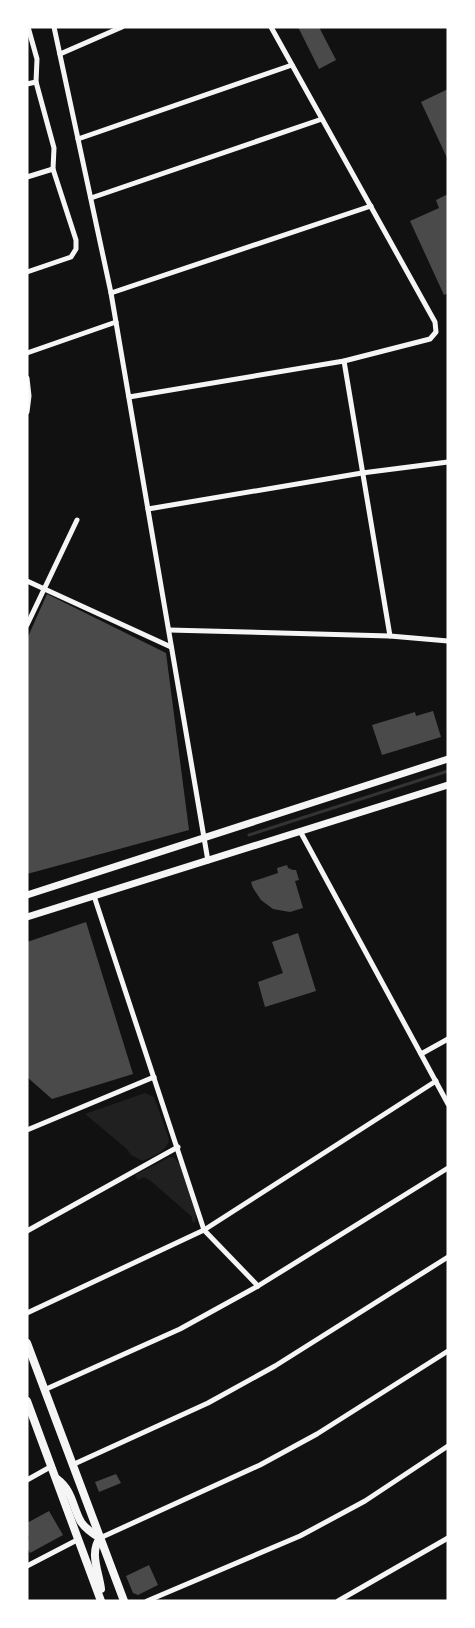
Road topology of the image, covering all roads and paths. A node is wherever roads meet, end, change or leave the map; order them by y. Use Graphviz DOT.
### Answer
graph roads {
  1 [pos="28,27"];
  2 [pos="54,27"];
  3 [pos="122,27"];
  4 [pos="271,27"];
  5 [pos="60,54"];
  6 [pos="292,65"];
  7 [pos="36,82"];
  8 [pos="27,84"];
  9 [pos="322,119"];
  10 [pos="78,139"];
  11 [pos="53,168"];
  12 [pos="27,177"];
  13 [pos="91,198"];
  14 [pos="370,206"];
  15 [pos="27,272"];
  16 [pos="111,292"];
  17 [pos="116,322"];
  18 [pos="27,353"];
  19 [pos="344,361"];
  20 [pos="27,378"];
  21 [pos="129,397"];
  22 [pos="27,412"];
  23 [pos="448,462"];
  24 [pos="362,473"];
  25 [pos="148,509"];
  26 [pos="77,520"];
  27 [pos="27,581"];
  28 [pos="44,589"];
  29 [pos="27,625"];
  30 [pos="169,630"];
  31 [pos="390,636"];
  32 [pos="448,641"];
  33 [pos="171,647"];
  34 [pos="448,759"];
  35 [pos="448,784"];
  36 [pos="300,831"];
  37 [pos="204,837"];
  38 [pos="208,861"];
  39 [pos="27,895"];
  40 [pos="94,896"];
  41 [pos="27,917"];
  42 [pos="448,1039"];
  43 [pos="421,1054"];
  44 [pos="154,1077"];
  45 [pos="435,1081"];
  46 [pos="448,1104"];
  47 [pos="27,1130"];
  48 [pos="178,1147"];
  49 [pos="448,1168"];
  50 [pos="204,1230"];
  51 [pos="27,1231"];
  52 [pos="448,1257"];
  53 [pos="258,1287"];
  54 [pos="27,1313"];
  55 [pos="27,1343"];
  56 [pos="448,1351"];
  57 [pos="27,1361"];
  58 [pos="38,1374"];
  59 [pos="44,1390"];
  60 [pos="27,1401"];
  61 [pos="448,1446"];
  62 [pos="72,1465"];
  63 [pos="52,1466"];
  64 [pos="56,1478"];
  65 [pos="27,1480"];
  66 [pos="100,1538"];
  67 [pos="448,1538"];
  68 [pos="79,1539"];
  69 [pos="27,1566"];
  70 [pos="102,1601"];
  71 [pos="124,1601"];
  72 [pos="147,1601"];
  73 [pos="338,1601"];
  1 -- 7 [label="street"];
  2 -- 5 [label="street"];
  3 -- 5 [label="street"];
  4 -- 6 [label="street"];
  5 -- 10 [label="street"];
  6 -- 9 [label="street"];
  6 -- 10 [label="street"];
  7 -- 8 [label="street"];
  7 -- 11 [label="street"];
  9 -- 13 [label="street"];
  9 -- 14 [label="street"];
  10 -- 13 [label="street"];
  11 -- 12 [label="street"];
  11 -- 15 [label="street"];
  13 -- 16 [label="street"];
  14 -- 16 [label="street"];
  14 -- 19 [label="street"];
  16 -- 17 [label="street"];
  17 -- 18 [label="street"];
  17 -- 21 [label="street"];
  19 -- 21 [label="street"];
  19 -- 24 [label="street"];
  20 -- 22 [label="street"];
  21 -- 25 [label="street"];
  23 -- 24 [label="street"];
  24 -- 25 [label="street"];
  24 -- 31 [label="street"];
  25 -- 30 [label="street"];
  26 -- 28 [label="street"];
  27 -- 28 [label="street"];
  28 -- 29 [label="street"];
  28 -- 33 [label="street"];
  30 -- 31 [label="street"];
  30 -- 33 [label="street"];
  31 -- 32 [label="street"];
  33 -- 37 [label="street"];
  34 -- 37 [label="street"];
  35 -- 36 [label="street"];
  36 -- 38 [label="street"];
  36 -- 43 [label="street"];
  37 -- 38 [label="street"];
  37 -- 39 [label="street"];
  38 -- 40 [label="street"];
  40 -- 41 [label="street"];
  40 -- 44 [label="street"];
  42 -- 43 [label="street"];
  43 -- 45 [label="street"];
  44 -- 47 [label="street"];
  44 -- 48 [label="street"];
  45 -- 46 [label="street"];
  45 -- 50 [label="street"];
  48 -- 50 [label="street"];
  48 -- 51 [label="street"];
  49 -- 53 [label="street"];
  50 -- 53 [label="street"];
  50 -- 54 [label="street"];
  52 -- 62 [label="street"];
  53 -- 59 [label="street"];
  55 -- 58 [label="main road"];
  56 -- 66 [label="street"];
  57 -- 58 [label="main road"];
  58 -- 59 [label="main road"];
  59 -- 62 [label="main road"];
  60 -- 63 [label="main road"];
  61 -- 72 [label="street"];
  62 -- 66 [label="main road"];
  63 -- 64 [label="main road"];
  63 -- 65 [label="street"];
  64 -- 66 [label="main road"];
  64 -- 68 [label="main road"];
  66 -- 70 [label="main road"];
  66 -- 71 [label="main road"];
  67 -- 73 [label="street"];
  68 -- 69 [label="street"];
  68 -- 70 [label="main road"];
}
